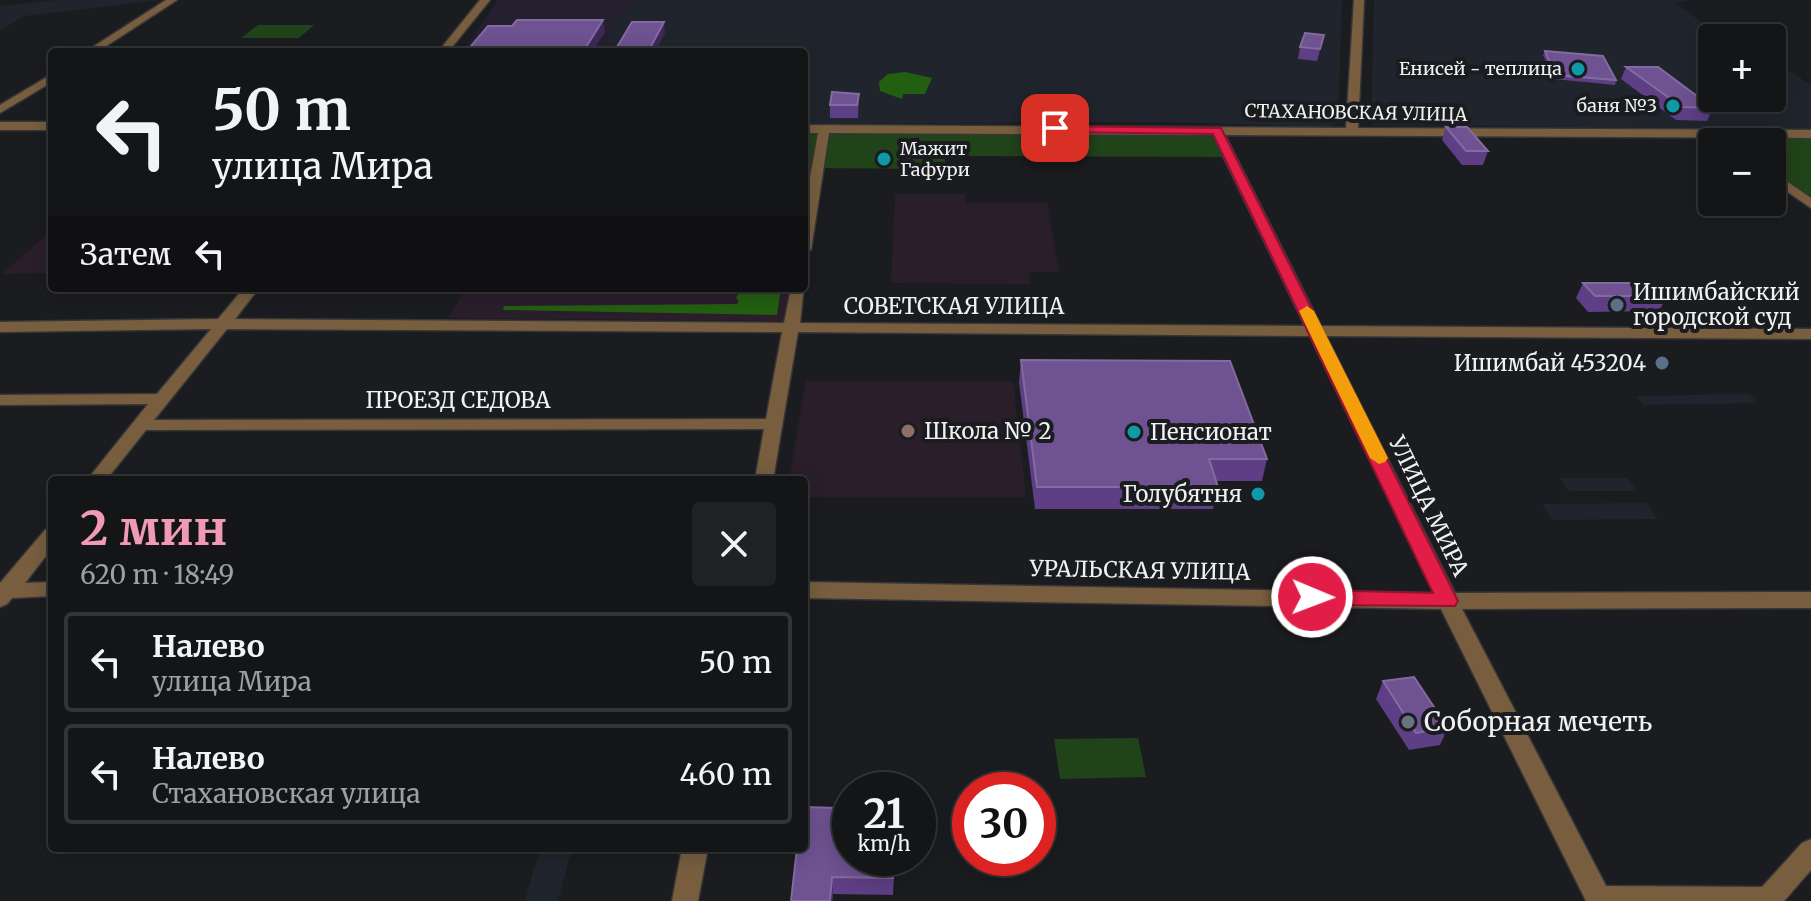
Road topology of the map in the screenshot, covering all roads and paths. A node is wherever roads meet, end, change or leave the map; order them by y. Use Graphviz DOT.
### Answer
graph roads {
  1 [pos="172,0"];
  2 [pos="485,0"];
  3 [pos="1359,0"];
  4 [pos="96,48"];
  5 [pos="446,48"];
  6 [pos="48,80"];
  7 [pos="0,110"];
  8 [pos="0,126"];
  9 [pos="48,126"];
  10 [pos="808,129"];
  11 [pos="824,129"];
  12 [pos="1217,130"];
  13 [pos="1352,131"];
  14 [pos="1698,134"];
  15 [pos="1786,134"];
  16 [pos="1811,134"];
  17 [pos="1786,185"];
  18 [pos="1811,204"];
  19 [pos="808,226"];
  20 [pos="249,292"];
  21 [pos="797,292"];
  22 [pos="223,324"];
  23 [pos="0,327"];
  24 [pos="792,328"];
  25 [pos="1316,331"];
  26 [pos="1811,334"];
  27 [pos="161,399"];
  28 [pos="0,400"];
  29 [pos="774,424"];
  30 [pos="141,425"];
  31 [pos="99,476"];
  32 [pos="765,476"];
  33 [pos="48,540"];
  34 [pos="48,589"];
  35 [pos="808,590"];
  36 [pos="2,593"];
  37 [pos="1811,600"];
  38 [pos="1448,601"];
  39 [pos="1811,851"];
  40 [pos="694,852"];
  41 [pos="1599,900"];
  42 [pos="685,901"];
  43 [pos="1768,901"];
  1 -- 4 [label="street"];
  2 -- 5 [label="street"];
  3 -- 13 [label="street"];
  6 -- 7 [label="street"];
  8 -- 9 [label="street"];
  10 -- 11 [label="street, СТАХАНОВСКАЯ УЛИЦА"];
  11 -- 12 [label="street, СТАХАНОВСКАЯ УЛИЦА"];
  11 -- 19 [label="street"];
  12 -- 13 [label="street, СТАХАНОВСКАЯ УЛИЦА"];
  12 -- 25 [label="street, УЛИЦА МИРА"];
  13 -- 14 [label="street, СТАХАНОВСКАЯ УЛИЦА"];
  15 -- 16 [label="street, СТАХАНОВСКАЯ УЛИЦА"];
  17 -- 18 [label="street"];
  20 -- 22 [label="street"];
  21 -- 24 [label="street"];
  22 -- 23 [label="street, СОВЕТСКАЯ УЛИЦА"];
  22 -- 24 [label="street, СОВЕТСКАЯ УЛИЦА"];
  22 -- 27 [label="street"];
  24 -- 25 [label="street, СОВЕТСКАЯ УЛИЦА"];
  24 -- 29 [label="street"];
  25 -- 26 [label="street, СОВЕТСКАЯ УЛИЦА"];
  25 -- 38 [label="street, УЛИЦА МИРА"];
  27 -- 28 [label="street"];
  27 -- 30 [label="street"];
  29 -- 30 [label="street, ПРОЕЗД СЕДОВА"];
  29 -- 32 [label="street"];
  30 -- 31 [label="street"];
  33 -- 36 [label="street"];
  34 -- 36 [label="street"];
  35 -- 38 [label="street, УРАЛЬСКАЯ УЛИЦА"];
  37 -- 38 [label="street, УРАЛЬСКАЯ УЛИЦА"];
  38 -- 41 [label="street, УЛИЦА МИРА"];
  39 -- 43 [label="street"];
  40 -- 42 [label="street"];
  41 -- 43 [label="street"];
}
